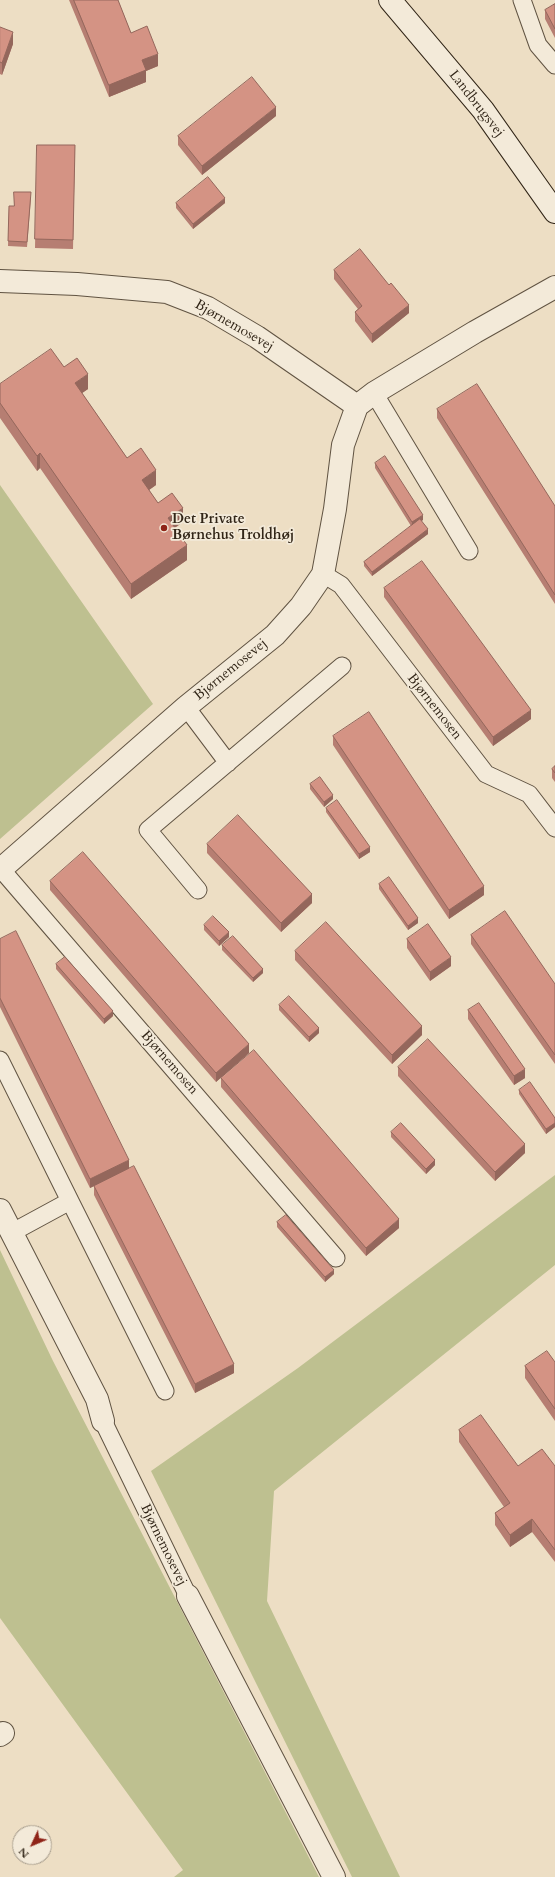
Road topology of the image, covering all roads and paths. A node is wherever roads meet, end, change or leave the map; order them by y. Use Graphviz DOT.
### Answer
graph roads {
  1 [pos="390,0"];
  2 [pos="522,0"];
  3 [pos="555,65"];
  4 [pos="555,212"];
  5 [pos="0,281"];
  6 [pos="555,287"];
  7 [pos="374,393"];
  8 [pos="357,406"];
  9 [pos="469,551"];
  10 [pos="323,574"];
  11 [pos="342,666"];
  12 [pos="186,707"];
  13 [pos="228,763"];
  14 [pos="555,828"];
  15 [pos="1,869"];
  16 [pos="198,890"];
  17 [pos="0,1060"];
  18 [pos="70,1202"];
  19 [pos="0,1210"];
  20 [pos="11,1233"];
  21 [pos="336,1258"];
  22 [pos="165,1391"];
  23 [pos="103,1421"];
  24 [pos="188,1596"];
  25 [pos="334,1877"];
  1 -- 4 [label="street, Landbrugsvej"];
  2 -- 3 [label="lane"];
  5 -- 8 [label="street, Bjørnemosevej"];
  6 -- 7 [label="street"];
  7 -- 8 [label="street"];
  7 -- 9 [label="lane"];
  8 -- 10 [label="street, Bjørnemosevej"];
  10 -- 12 [label="street, Bjørnemosevej"];
  10 -- 14 [label="lane, Bjørnemosen"];
  11 -- 13 [label="lane"];
  12 -- 13 [label="lane"];
  12 -- 15 [label="street, Bjørnemosevej"];
  13 -- 16 [label="lane"];
  15 -- 21 [label="lane, Bjørnemosen"];
  17 -- 18 [label="lane"];
  18 -- 20 [label="lane"];
  18 -- 22 [label="lane"];
  19 -- 20 [label="street, Bjørnemosevej"];
  20 -- 23 [label="street, Bjørnemosevej"];
  23 -- 24 [label="lane, Bjørnemosevej"];
  24 -- 25 [label="street, Bjørnemosevej"];
}
